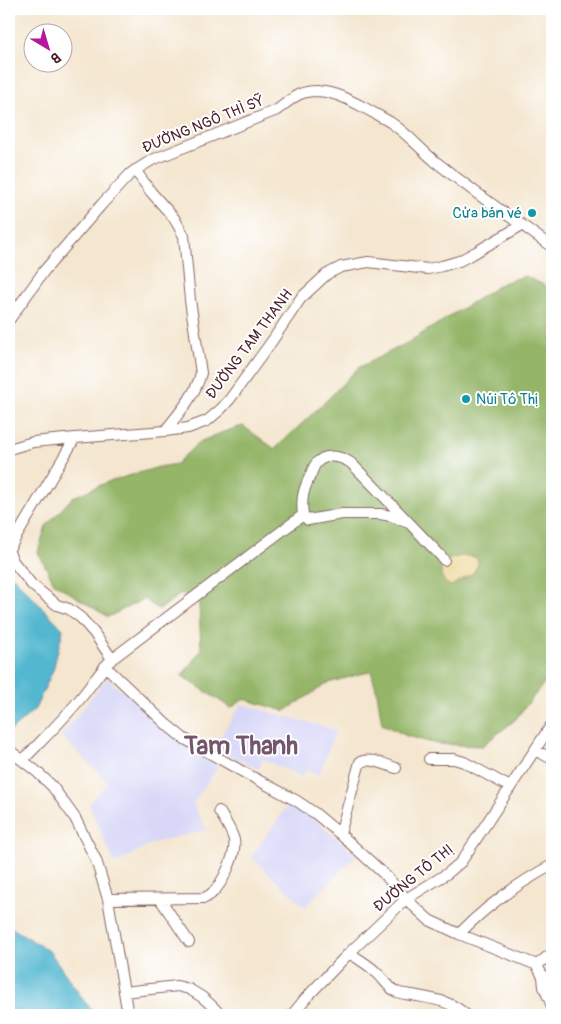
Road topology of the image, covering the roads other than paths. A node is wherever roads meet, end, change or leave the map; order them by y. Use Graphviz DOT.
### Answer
graph roads {
  1 [pos="135,170"];
  2 [pos="522,225"];
  3 [pos="552,247"];
  4 [pos="9,320"];
  5 [pos="165,431"];
  6 [pos="75,438"];
  7 [pos="9,449"];
  8 [pos="303,515"];
  9 [pos="408,523"];
  10 [pos="9,550"];
  11 [pos="444,560"];
  12 [pos="108,663"];
  13 [pos="552,724"];
  14 [pos="9,750"];
  15 [pos="534,750"];
  16 [pos="429,759"];
  17 [pos="552,759"];
  18 [pos="23,760"];
  19 [pos="396,768"];
  20 [pos="510,787"];
  21 [pos="219,811"];
  22 [pos="340,834"];
  23 [pos="552,864"];
  24 [pos="160,899"];
  25 [pos="406,899"];
  26 [pos="108,900"];
  27 [pos="459,934"];
  28 [pos="189,942"];
  29 [pos="349,953"];
  30 [pos="552,953"];
  31 [pos="537,965"];
  32 [pos="124,992"];
  33 [pos="552,1006"];
  34 [pos="128,1015"];
  35 [pos="221,1015"];
  36 [pos="292,1015"];
  37 [pos="466,1015"];
  1 -- 2 [label="street, ĐƯỜNG NGÔ THÌ SỸ"];
  1 -- 4 [label="street, ĐƯỜNG NGÔ THÌ SỸ"];
  1 -- 5 [label="street"];
  2 -- 3 [label="street"];
  2 -- 5 [label="street, ĐƯỜNG TAM THANH"];
  5 -- 6 [label="street, ĐƯỜNG TAM THANH"];
  6 -- 7 [label="street, ĐƯỜNG TAM THANH"];
  6 -- 10 [label="street"];
  8 -- 9 [label="street"];
  8 -- 9 [label="street"];
  8 -- 12 [label="street"];
  9 -- 11 [label="street"];
  10 -- 12 [label="street"];
  12 -- 18 [label="street"];
  12 -- 22 [label="street"];
  13 -- 15 [label="street, ĐƯỜNG TÔ THỊ"];
  14 -- 18 [label="street"];
  15 -- 17 [label="street"];
  15 -- 20 [label="street, ĐƯỜNG TÔ THỊ"];
  16 -- 20 [label="street"];
  18 -- 26 [label="street"];
  19 -- 22 [label="street"];
  20 -- 25 [label="street, ĐƯỜNG TÔ THỊ"];
  21 -- 24 [label="street"];
  22 -- 25 [label="street"];
  23 -- 27 [label="street"];
  24 -- 26 [label="street"];
  24 -- 28 [label="street"];
  25 -- 27 [label="street"];
  25 -- 29 [label="street, ĐƯỜNG TÔ THỊ"];
  26 -- 32 [label="street"];
  27 -- 31 [label="street"];
  29 -- 36 [label="street, ĐƯỜNG TÔ THỊ"];
  29 -- 37 [label="street"];
  30 -- 31 [label="street"];
  31 -- 33 [label="street"];
  32 -- 34 [label="street"];
  32 -- 35 [label="street"];
}
